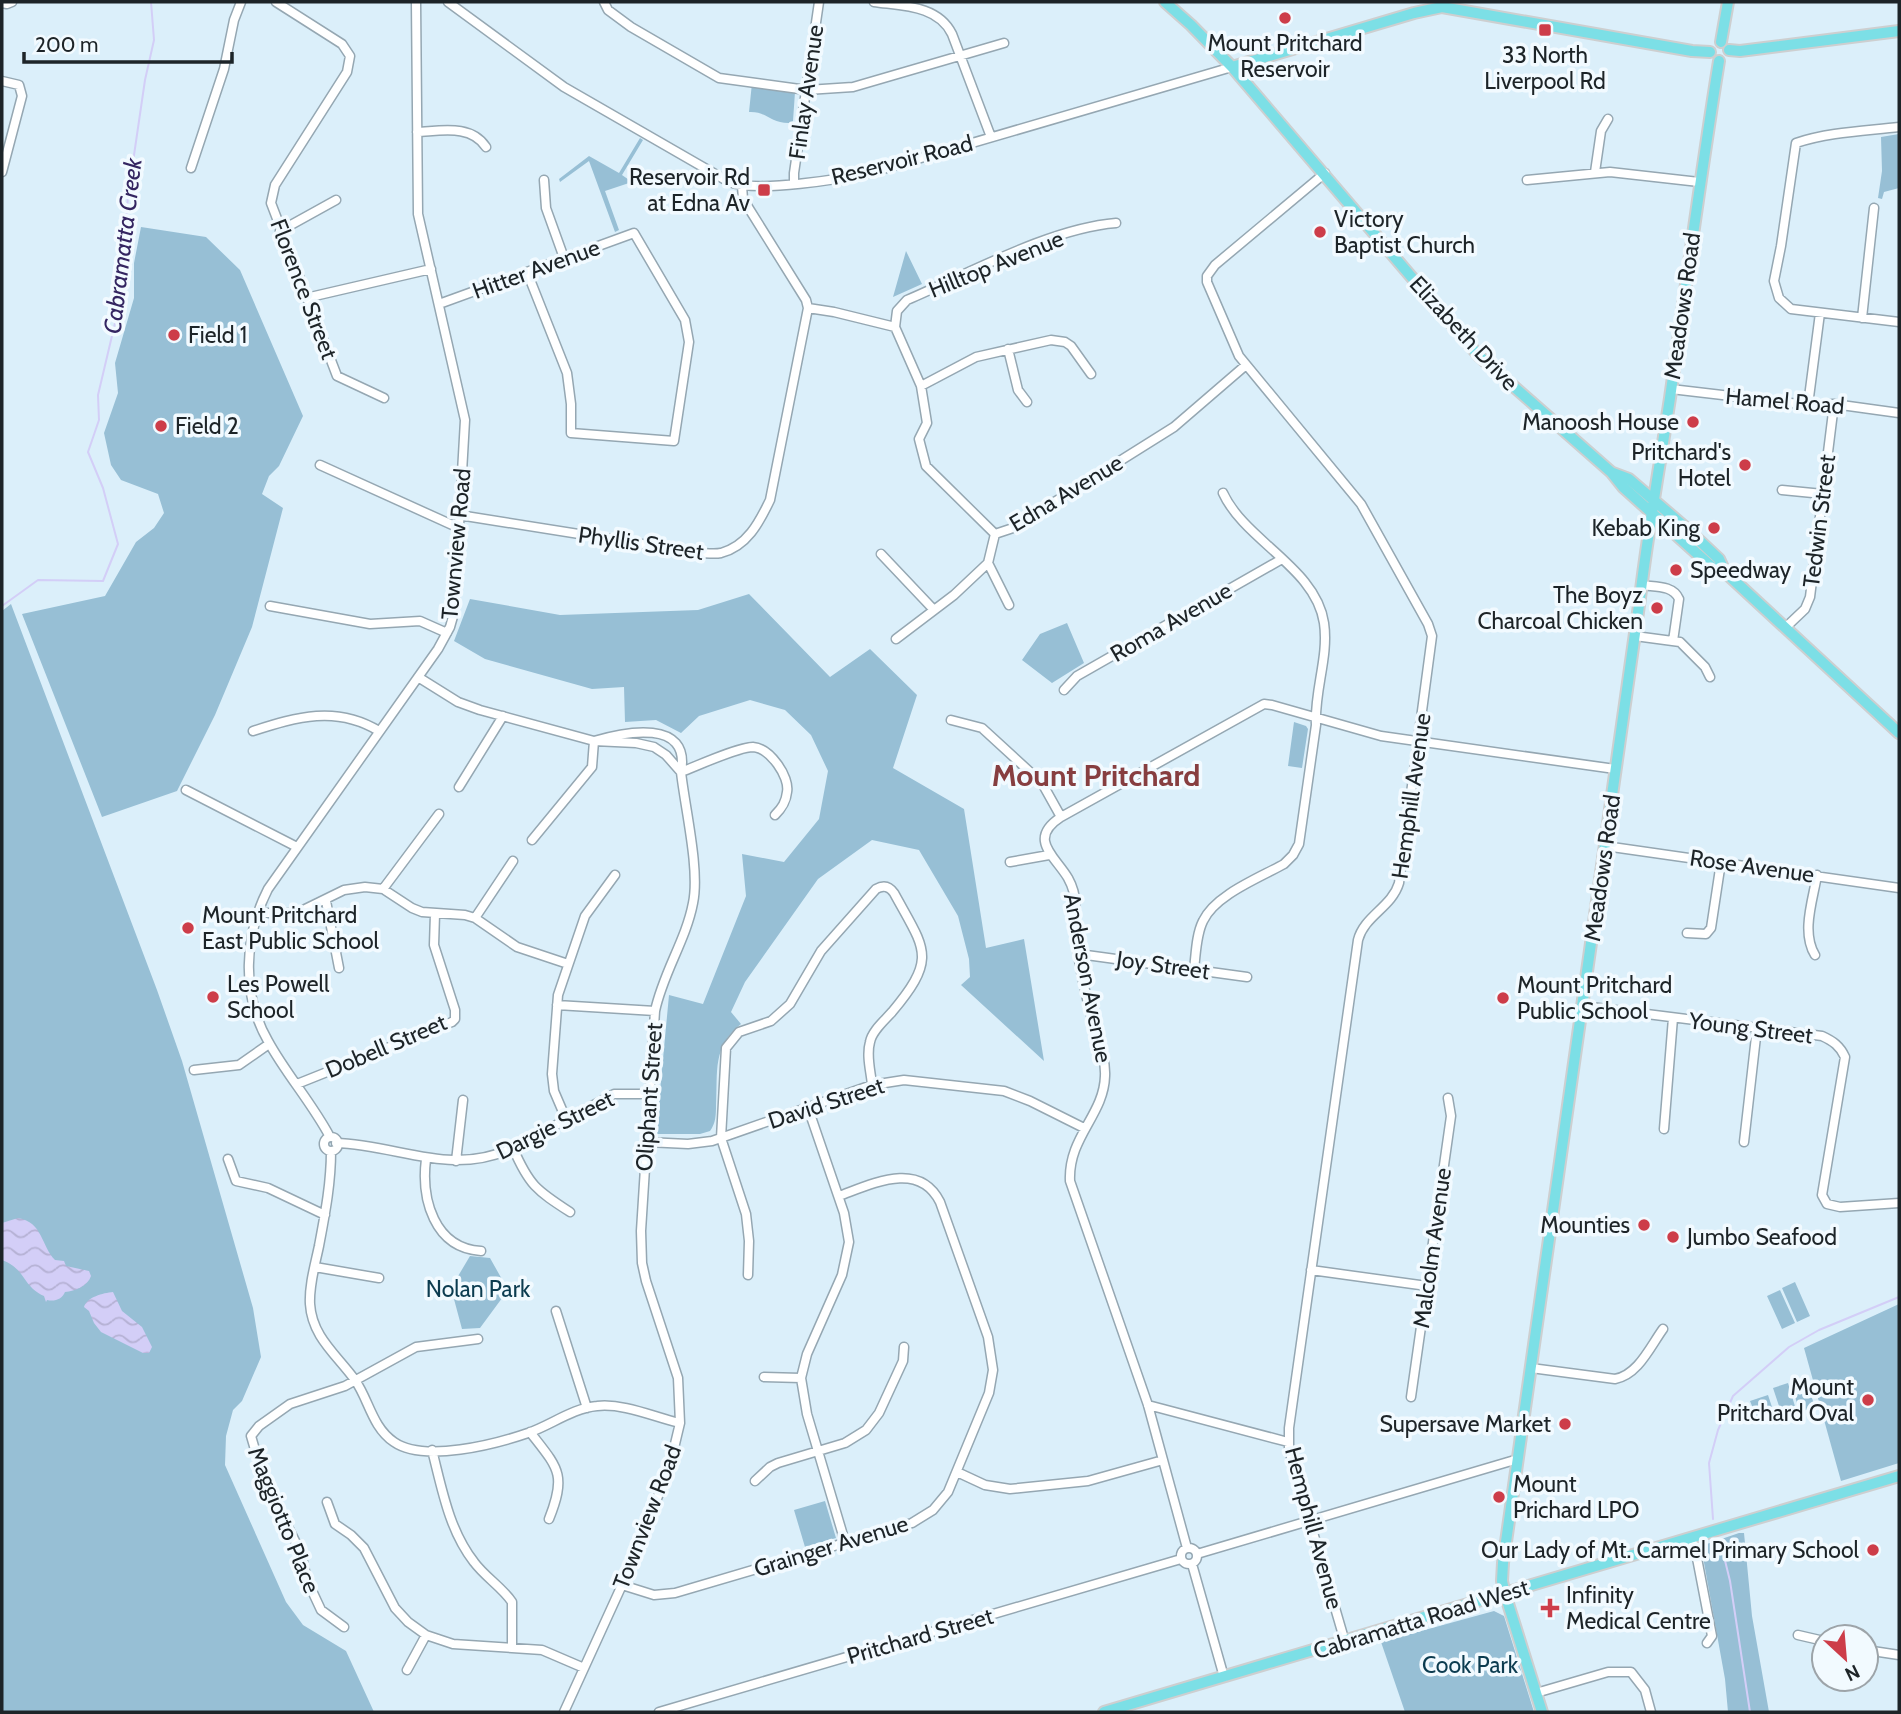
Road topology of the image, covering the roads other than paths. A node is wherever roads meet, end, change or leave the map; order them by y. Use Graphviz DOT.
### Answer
graph roads {
  1 [pos="2,2"];
  2 [pos="12,2"];
  3 [pos="241,2"];
  4 [pos="276,2"];
  5 [pos="416,2"];
  6 [pos="447,2"];
  7 [pos="604,2"];
  8 [pos="819,2"];
  9 [pos="874,2"];
  10 [pos="1165,2"];
  11 [pos="1174,2"];
  12 [pos="1728,2"];
  13 [pos="1191,25"];
  14 [pos="1899,31"];
  15 [pos="1721,42"];
  16 [pos="1004,43"];
  17 [pos="1729,50"];
  18 [pos="1710,52"];
  19 [pos="960,55"];
  20 [pos="1719,61"];
  21 [pos="1232,67"];
  22 [pos="2,81"];
  23 [pos="807,90"];
  24 [pos="1608,119"];
  25 [pos="1899,127"];
  26 [pos="417,132"];
  27 [pos="991,137"];
  28 [pos="486,147"];
  29 [pos="191,168"];
  30 [pos="2,172"];
  31 [pos="1595,172"];
  32 [pos="1325,173"];
  33 [pos="544,180"];
  34 [pos="1527,180"];
  35 [pos="1699,182"];
  36 [pos="794,183"];
  37 [pos="742,186"];
  38 [pos="336,200"];
  39 [pos="1874,208"];
  40 [pos="1116,223"];
  41 [pos="280,231"];
  42 [pos="564,258"];
  43 [pos="431,269"];
  44 [pos="527,272"];
  45 [pos="306,298"];
  46 [pos="439,304"];
  47 [pos="808,308"];
  48 [pos="1820,313"];
  49 [pos="1862,318"];
  50 [pos="1899,322"];
  51 [pos="895,327"];
  52 [pos="1008,349"];
  53 [pos="1246,365"];
  54 [pos="1091,374"];
  55 [pos="921,386"];
  56 [pos="1671,389"];
  57 [pos="384,398"];
  58 [pos="1027,402"];
  59 [pos="1833,404"];
  60 [pos="1808,405"];
  61 [pos="1899,413"];
  62 [pos="320,465"];
  63 [pos="1782,490"];
  64 [pos="1223,493"];
  65 [pos="1823,494"];
  66 [pos="1652,505"];
  67 [pos="460,515"];
  68 [pos="459,528"];
  69 [pos="995,534"];
  70 [pos="881,554"];
  71 [pos="1282,559"];
  72 [pos="988,564"];
  73 [pos="1642,585"];
  74 [pos="1009,605"];
  75 [pos="270,606"];
  76 [pos="934,610"];
  77 [pos="1785,628"];
  78 [pos="447,633"];
  79 [pos="1634,636"];
  80 [pos="896,639"];
  81 [pos="1673,641"];
  82 [pos="418,677"];
  83 [pos="1710,677"];
  84 [pos="1064,690"];
  85 [pos="503,716"];
  86 [pos="1315,719"];
  87 [pos="951,720"];
  88 [pos="253,731"];
  89 [pos="379,731"];
  90 [pos="1899,733"];
  91 [pos="594,741"];
  92 [pos="1419,741"];
  93 [pos="1615,769"];
  94 [pos="681,772"];
  95 [pos="459,787"];
  96 [pos="186,790"];
  97 [pos="439,814"];
  98 [pos="775,816"];
  99 [pos="1061,817"];
  100 [pos="532,841"];
  101 [pos="1605,846"];
  102 [pos="297,847"];
  103 [pos="1049,855"];
  104 [pos="513,861"];
  105 [pos="1010,862"];
  106 [pos="1721,862"];
  107 [pos="615,875"];
  108 [pos="1817,875"];
  109 [pos="1899,888"];
  110 [pos="383,889"];
  111 [pos="326,901"];
  112 [pos="257,913"];
  113 [pos="435,914"];
  114 [pos="475,918"];
  115 [pos="1686,933"];
  116 [pos="1079,954"];
  117 [pos="1815,955"];
  118 [pos="568,964"];
  119 [pos="339,968"];
  120 [pos="1194,970"];
  121 [pos="1247,977"];
  122 [pos="557,1005"];
  123 [pos="1583,1006"];
  124 [pos="655,1011"];
  125 [pos="1673,1017"];
  126 [pos="1757,1028"];
  127 [pos="269,1044"];
  128 [pos="194,1070"];
  129 [pos="297,1084"];
  130 [pos="872,1086"];
  131 [pos="649,1094"];
  132 [pos="1448,1098"];
  133 [pos="463,1100"];
  134 [pos="808,1108"];
  135 [pos="566,1119"];
  136 [pos="1084,1129"];
  137 [pos="1664,1129"];
  138 [pos="721,1138"];
  139 [pos="647,1142"];
  140 [pos="1744,1142"];
  141 [pos="332,1144"];
  142 [pos="513,1148"];
  143 [pos="228,1159"];
  144 [pos="426,1159"];
  145 [pos="456,1161"];
  146 [pos="839,1196"];
  147 [pos="1899,1203"];
  148 [pos="570,1212"];
  149 [pos="325,1214"];
  150 [pos="481,1251"];
  151 [pos="315,1268"];
  152 [pos="1311,1270"];
  153 [pos="748,1275"];
  154 [pos="379,1278"];
  155 [pos="1427,1286"];
  156 [pos="556,1311"];
  157 [pos="1663,1329"];
  158 [pos="478,1339"];
  159 [pos="904,1347"];
  160 [pos="1531,1368"];
  161 [pos="764,1377"];
  162 [pos="801,1378"];
  163 [pos="355,1381"];
  164 [pos="1411,1398"];
  165 [pos="1148,1405"];
  166 [pos="587,1408"];
  167 [pos="680,1423"];
  168 [pos="530,1432"];
  169 [pos="1288,1442"];
  170 [pos="432,1450"];
  171 [pos="818,1451"];
  172 [pos="1518,1459"];
  173 [pos="1163,1460"];
  174 [pos="957,1472"];
  175 [pos="1899,1476"];
  176 [pos="755,1481"];
  177 [pos="327,1502"];
  178 [pos="549,1520"];
  179 [pos="1310,1520"];
  180 [pos="1691,1538"];
  181 [pos="845,1542"];
  182 [pos="1187,1548"];
  183 [pos="1197,1554"];
  184 [pos="1181,1559"];
  185 [pos="1192,1564"];
  186 [pos="622,1585"];
  187 [pos="1505,1594"];
  188 [pos="344,1627"];
  189 [pos="426,1635"];
  190 [pos="1797,1635"];
  191 [pos="1810,1638"];
  192 [pos="1345,1642"];
  193 [pos="1707,1643"];
  194 [pos="512,1647"];
  195 [pos="1880,1652"];
  196 [pos="1899,1655"];
  197 [pos="584,1668"];
  198 [pos="407,1670"];
  199 [pos="1224,1677"];
  200 [pos="1536,1693"];
  201 [pos="564,1712"];
  202 [pos="659,1712"];
  203 [pos="1104,1712"];
  204 [pos="1542,1712"];
  205 [pos="1651,1712"];
  1 -- 2 [label="street"];
  3 -- 29 [label="street"];
  4 -- 41 [label="street, Florence Street"];
  5 -- 26 [label="street, Townview Road"];
  6 -- 37 [label="street, Reservoir Road"];
  7 -- 23 [label="street"];
  8 -- 23 [label="street, Finlay Avenue"];
  9 -- 19 [label="street"];
  10 -- 13 [label="main road, Elizabeth Drive"];
  11 -- 13 [label="main road, Elizabeth Drive"];
  12 -- 15 [label="main road"];
  13 -- 21 [label="main road, Elizabeth Drive"];
  14 -- 17 [label="main road"];
  15 -- 17 [label="main road"];
  15 -- 18 [label="main road"];
  16 -- 19 [label="street"];
  17 -- 20 [label="main road"];
  18 -- 20 [label="main road"];
  18 -- 21 [label="main road"];
  19 -- 23 [label="street"];
  19 -- 27 [label="street"];
  20 -- 35 [label="main road, Meadows Road"];
  21 -- 27 [label="street, Reservoir Road"];
  21 -- 32 [label="main road, Elizabeth Drive"];
  22 -- 30 [label="street"];
  23 -- 36 [label="street, Finlay Avenue"];
  24 -- 31 [label="street"];
  25 -- 48 [label="street"];
  26 -- 28 [label="street"];
  26 -- 43 [label="street, Townview Road"];
  27 -- 36 [label="street, Reservoir Road"];
  31 -- 34 [label="street"];
  31 -- 35 [label="street"];
  32 -- 53 [label="street, Hemphill Avenue"];
  32 -- 66 [label="main road, Elizabeth Drive"];
  33 -- 42 [label="street"];
  35 -- 56 [label="main road, Meadows Road"];
  36 -- 37 [label="street, Reservoir Road"];
  37 -- 47 [label="street"];
  38 -- 41 [label="street"];
  39 -- 49 [label="street"];
  40 -- 51 [label="street, Hilltop Avenue"];
  41 -- 45 [label="street, Florence Street"];
  42 -- 44 [label="street, Hitter Avenue"];
  42 -- 44 [label="street, Hitter Avenue"];
  43 -- 45 [label="street"];
  43 -- 46 [label="street, Townview Road"];
  44 -- 46 [label="street, Hitter Avenue"];
  45 -- 57 [label="street, Florence Street"];
  46 -- 67 [label="street, Townview Road"];
  47 -- 51 [label="street"];
  47 -- 67 [label="street, Phyllis Street"];
  48 -- 49 [label="street"];
  48 -- 60 [label="street"];
  49 -- 50 [label="street"];
  51 -- 55 [label="street, Edna Avenue"];
  52 -- 54 [label="street"];
  52 -- 55 [label="street"];
  52 -- 58 [label="street"];
  53 -- 69 [label="street, Edna Avenue"];
  53 -- 92 [label="street, Hemphill Avenue"];
  55 -- 69 [label="street, Edna Avenue"];
  56 -- 60 [label="street, Hamel Road"];
  56 -- 66 [label="main road, Meadows Road"];
  59 -- 60 [label="street, Hamel Road"];
  59 -- 61 [label="street, Hamel Road"];
  59 -- 65 [label="street, Tedwin Street"];
  62 -- 68 [label="street"];
  63 -- 65 [label="street"];
  64 -- 71 [label="street"];
  65 -- 77 [label="street, Tedwin Street"];
  66 -- 73 [label="main road, Meadows Road"];
  66 -- 77 [label="main road, Elizabeth Drive"];
  67 -- 68 [label="street, Townview Road"];
  68 -- 78 [label="street, Townview Road"];
  69 -- 72 [label="street"];
  70 -- 76 [label="street"];
  71 -- 84 [label="street, Roma Avenue"];
  71 -- 86 [label="street"];
  72 -- 74 [label="street"];
  72 -- 76 [label="street"];
  73 -- 79 [label="main road, Meadows Road"];
  73 -- 81 [label="street"];
  75 -- 78 [label="street"];
  76 -- 80 [label="street"];
  77 -- 90 [label="main road, Elizabeth Drive"];
  78 -- 82 [label="street, Townview Road"];
  79 -- 81 [label="street"];
  79 -- 93 [label="main road, Meadows Road"];
  81 -- 83 [label="street"];
  82 -- 85 [label="street, Oliphant Street"];
  82 -- 89 [label="street, Townview Road"];
  85 -- 91 [label="street, Oliphant Street"];
  85 -- 95 [label="street"];
  86 -- 92 [label="street"];
  86 -- 99 [label="street"];
  86 -- 120 [label="street"];
  87 -- 99 [label="street"];
  88 -- 89 [label="street"];
  89 -- 102 [label="street, Townview Road"];
  91 -- 94 [label="street, Oliphant Street"];
  91 -- 94 [label="street, Oliphant Street"];
  91 -- 100 [label="street"];
  92 -- 93 [label="street"];
  92 -- 152 [label="street, Hemphill Avenue"];
  93 -- 101 [label="main road, Meadows Road"];
  94 -- 98 [label="street"];
  94 -- 124 [label="street, Oliphant Street"];
  96 -- 102 [label="street"];
  97 -- 110 [label="street"];
  99 -- 103 [label="street"];
  101 -- 106 [label="street, Rose Avenue"];
  101 -- 123 [label="main road, Meadows Road"];
  102 -- 112 [label="street, Townview Road"];
  103 -- 105 [label="street"];
  103 -- 116 [label="street, Anderson Avenue"];
  104 -- 114 [label="street"];
  106 -- 108 [label="street, Rose Avenue"];
  106 -- 115 [label="street"];
  107 -- 118 [label="street"];
  108 -- 109 [label="street, Rose Avenue"];
  108 -- 117 [label="street"];
  110 -- 111 [label="street"];
  110 -- 113 [label="street"];
  111 -- 112 [label="street"];
  111 -- 119 [label="street"];
  112 -- 127 [label="street, Townview Road"];
  113 -- 114 [label="street"];
  113 -- 129 [label="street, Dobell Street"];
  114 -- 118 [label="street"];
  116 -- 120 [label="street, Joy Street"];
  116 -- 136 [label="street, Anderson Avenue"];
  118 -- 122 [label="street"];
  120 -- 121 [label="street, Joy Street"];
  122 -- 124 [label="street"];
  122 -- 135 [label="street"];
  123 -- 125 [label="street, Young Street"];
  123 -- 160 [label="main road, Meadows Road"];
  124 -- 131 [label="street, Oliphant Street"];
  125 -- 126 [label="street, Young Street"];
  125 -- 137 [label="street"];
  126 -- 140 [label="street"];
  126 -- 147 [label="street, Young Street"];
  127 -- 128 [label="street"];
  127 -- 129 [label="street, Townview Road"];
  129 -- 141 [label="street, Townview Road"];
  130 -- 134 [label="street, David Street"];
  130 -- 136 [label="street, David Street"];
  130 -- 138 [label="street"];
  131 -- 135 [label="street, Dargie Street"];
  131 -- 139 [label="street, Oliphant Street"];
  132 -- 155 [label="street, Malcolm Avenue"];
  133 -- 145 [label="street"];
  134 -- 138 [label="street, David Street"];
  134 -- 146 [label="street"];
  135 -- 142 [label="street, Dargie Street"];
  136 -- 165 [label="street, Anderson Avenue"];
  138 -- 139 [label="street, David Street"];
  138 -- 153 [label="street"];
  139 -- 167 [label="street, Oliphant Street"];
  141 -- 144 [label="street, Dargie Street"];
  141 -- 149 [label="street, Townview Road"];
  142 -- 145 [label="street, Dargie Street"];
  142 -- 148 [label="street"];
  143 -- 149 [label="street"];
  144 -- 145 [label="street, Dargie Street"];
  144 -- 150 [label="street"];
  146 -- 162 [label="street"];
  146 -- 174 [label="street, Grainger Avenue"];
  149 -- 151 [label="street, Townview Road"];
  151 -- 154 [label="street"];
  151 -- 163 [label="street, Townview Road"];
  152 -- 155 [label="street"];
  152 -- 169 [label="street, Hemphill Avenue"];
  155 -- 164 [label="street, Malcolm Avenue"];
  156 -- 166 [label="street"];
  157 -- 160 [label="street"];
  158 -- 163 [label="street"];
  159 -- 171 [label="street"];
  160 -- 172 [label="main road, Meadows Road"];
  161 -- 162 [label="street"];
  162 -- 171 [label="street"];
  163 -- 170 [label="street, Townview Road"];
  163 -- 188 [label="street, Maggiotto Place"];
  165 -- 169 [label="street"];
  165 -- 173 [label="street, Anderson Avenue"];
  166 -- 167 [label="street, Townview Road"];
  166 -- 168 [label="street, Townview Road"];
  167 -- 186 [label="street, Townview Road"];
  168 -- 170 [label="street, Townview Road"];
  168 -- 178 [label="street"];
  169 -- 179 [label="street, Hemphill Avenue"];
  170 -- 194 [label="street"];
  171 -- 176 [label="street"];
  171 -- 181 [label="street"];
  172 -- 179 [label="street"];
  172 -- 187 [label="main road, Meadows Road"];
  173 -- 174 [label="street"];
  173 -- 182 [label="street, Anderson Avenue"];
  174 -- 181 [label="street, Grainger Avenue"];
  175 -- 180 [label="main road, Cabramatta Road West"];
  177 -- 189 [label="street"];
  179 -- 183 [label="street"];
  179 -- 192 [label="street, Hemphill Avenue"];
  180 -- 187 [label="main road, Cabramatta Road West"];
  180 -- 193 [label="street"];
  181 -- 186 [label="street, Grainger Avenue"];
  182 -- 183 [label="street"];
  182 -- 184 [label="street"];
  183 -- 185 [label="street"];
  184 -- 185 [label="street"];
  184 -- 202 [label="street, Pritchard Street"];
  185 -- 199 [label="street"];
  186 -- 197 [label="street, Townview Road"];
  187 -- 192 [label="main road, Cabramatta Road West"];
  187 -- 200 [label="main road, Meadows Road"];
  189 -- 194 [label="street"];
  189 -- 198 [label="street"];
  190 -- 191 [label="street"];
  192 -- 199 [label="main road, Cabramatta Road West"];
  194 -- 197 [label="street"];
  195 -- 196 [label="street"];
  197 -- 201 [label="street, Townview Road"];
  199 -- 203 [label="main road, Cabramatta Road West"];
  200 -- 204 [label="main road, Meadows Road"];
  200 -- 205 [label="street"];
}
